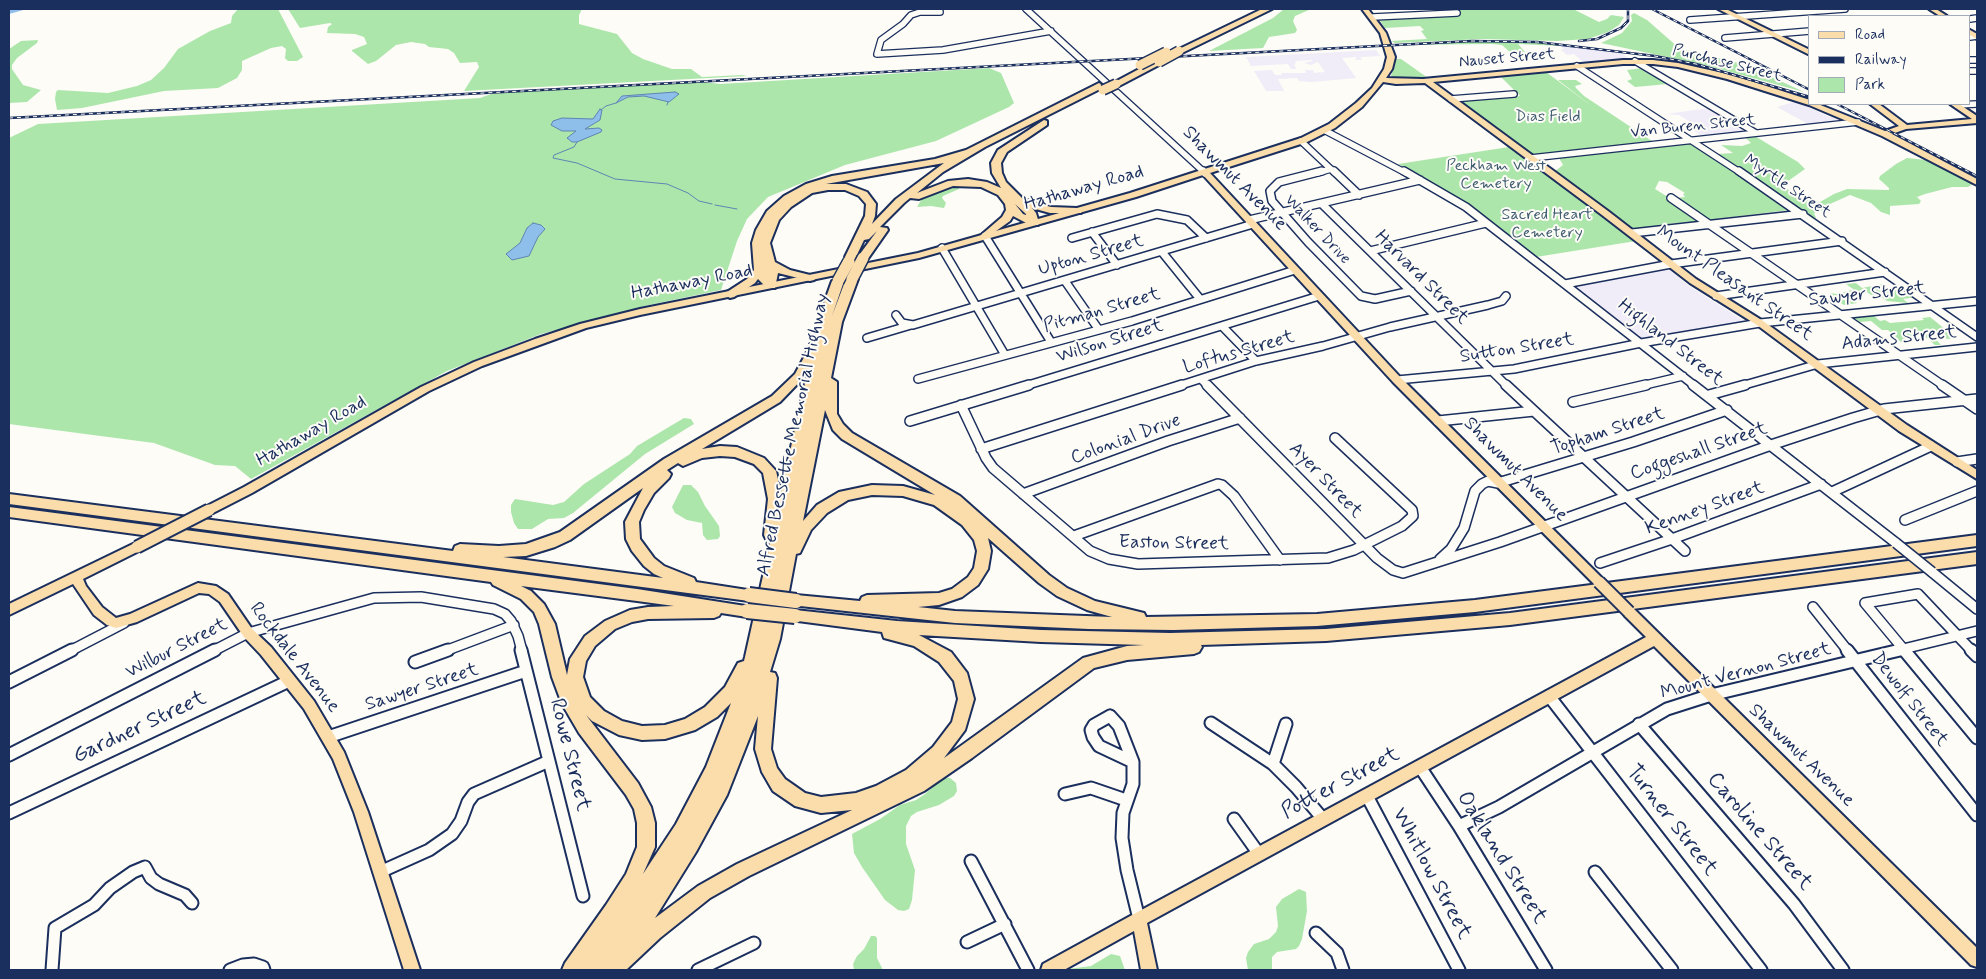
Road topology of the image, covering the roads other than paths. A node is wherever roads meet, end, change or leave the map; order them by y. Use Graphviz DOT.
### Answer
graph roads {
  1 [pos="1026,9"];
  2 [pos="1252,9"];
  3 [pos="1268,9"];
  4 [pos="1366,9"];
  5 [pos="1721,9"];
  6 [pos="1845,9"];
  7 [pos="1816,10"];
  8 [pos="1455,11"];
  9 [pos="940,12"];
  10 [pos="1737,17"];
  11 [pos="1373,18"];
  12 [pos="1690,20"];
  13 [pos="1051,31"];
  14 [pos="1808,31"];
  15 [pos="1771,34"];
  16 [pos="1725,38"];
  17 [pos="1806,49"];
  18 [pos="1636,61"];
  19 [pos="1577,66"];
  20 [pos="1382,80"];
  21 [pos="1427,81"];
  22 [pos="1114,82"];
  23 [pos="1101,88"];
  24 [pos="1514,94"];
  25 [pos="1452,99"];
  26 [pos="1808,102"];
  27 [pos="1816,105"];
  28 [pos="1875,105"];
  29 [pos="1956,105"];
  30 [pos="1058,114"];
  31 [pos="1977,120"];
  32 [pos="1858,122"];
  33 [pos="1905,127"];
  34 [pos="1324,130"];
  35 [pos="1756,134"];
  36 [pos="1886,134"];
  37 [pos="1301,141"];
  38 [pos="1694,141"];
  39 [pos="967,153"];
  40 [pos="1531,158"];
  41 [pos="1331,169"];
  42 [pos="1205,173"];
  43 [pos="1420,180"];
  44 [pos="1977,182"];
  45 [pos="1359,195"];
  46 [pos="915,198"];
  47 [pos="1671,198"];
  48 [pos="1012,200"];
  49 [pos="1322,204"];
  50 [pos="1077,211"];
  51 [pos="1281,213"];
  52 [pos="1803,214"];
  53 [pos="1251,222"];
  54 [pos="1034,223"];
  55 [pos="1486,223"];
  56 [pos="1710,225"];
  57 [pos="1092,232"];
  58 [pos="1632,233"];
  59 [pos="985,236"];
  60 [pos="1072,238"];
  61 [pos="1206,238"];
  62 [pos="1842,241"];
  63 [pos="942,248"];
  64 [pos="1370,251"];
  65 [pos="1162,252"];
  66 [pos="1752,253"];
  67 [pos="863,258"];
  68 [pos="850,259"];
  69 [pos="769,263"];
  70 [pos="1671,264"];
  71 [pos="1117,265"];
  72 [pos="759,270"];
  73 [pos="1295,270"];
  74 [pos="1884,272"];
  75 [pos="810,278"];
  76 [pos="1065,281"];
  77 [pos="1565,284"];
  78 [pos="1796,284"];
  79 [pos="771,286"];
  80 [pos="1411,291"];
  81 [pos="1021,293"];
  82 [pos="730,294"];
  83 [pos="1319,296"];
  84 [pos="1506,296"];
  85 [pos="1716,296"];
  86 [pos="1200,299"];
  87 [pos="1977,301"];
  88 [pos="976,306"];
  89 [pos="1934,306"];
  90 [pos="1841,314"];
  91 [pos="896,315"];
  92 [pos="1437,317"];
  93 [pos="831,319"];
  94 [pos="1760,323"];
  95 [pos="911,325"];
  96 [pos="1222,326"];
  97 [pos="1099,330"];
  98 [pos="1356,336"];
  99 [pos="1977,337"];
  100 [pos="867,338"];
  101 [pos="1051,342"];
  102 [pos="1641,343"];
  103 [pos="1977,348"];
  104 [pos="1004,355"];
  105 [pos="1898,355"];
  106 [pos="1256,362"];
  107 [pos="1818,364"];
  108 [pos="1492,372"];
  109 [pos="1683,376"];
  110 [pos="918,378"];
  111 [pos="1202,380"];
  112 [pos="1397,380"];
  113 [pos="1708,395"];
  114 [pos="1977,399"];
  115 [pos="1965,400"];
  116 [pos="1574,402"];
  117 [pos="961,405"];
  118 [pos="1977,409"];
  119 [pos="1727,410"];
  120 [pos="1534,411"];
  121 [pos="1879,411"];
  122 [pos="1240,418"];
  123 [pos="910,421"];
  124 [pos="1438,421"];
  125 [pos="1335,438"];
  126 [pos="1772,445"];
  127 [pos="1931,446"];
  128 [pos="982,449"];
  129 [pos="1584,457"];
  130 [pos="1977,459"];
  131 [pos="1957,462"];
  132 [pos="1977,475"];
  133 [pos="1498,483"];
  134 [pos="1821,484"];
  135 [pos="1832,492"];
  136 [pos="1977,492"];
  137 [pos="1023,494"];
  138 [pos="1625,496"];
  139 [pos="9,499"];
  140 [pos="9,512"];
  141 [pos="1905,520"];
  142 [pos="1542,526"];
  143 [pos="1074,536"];
  144 [pos="1672,539"];
  145 [pos="1977,541"];
  146 [pos="1365,545"];
  147 [pos="394,549"];
  148 [pos="1685,551"];
  149 [pos="1977,558"];
  150 [pos="1280,560"];
  151 [pos="1438,561"];
  152 [pos="1600,563"];
  153 [pos="787,565"];
  154 [pos="771,568"];
  155 [pos="479,574"];
  156 [pos="76,578"];
  157 [pos="723,592"];
  158 [pos="1865,603"];
  159 [pos="797,606"];
  160 [pos="1812,607"];
  161 [pos="1977,609"];
  162 [pos="9,610"];
  163 [pos="753,616"];
  164 [pos="133,618"];
  165 [pos="840,621"];
  166 [pos="1220,623"];
  167 [pos="514,625"];
  168 [pos="1977,631"];
  169 [pos="248,633"];
  170 [pos="1958,636"];
  171 [pos="1278,637"];
  172 [pos="1656,639"];
  173 [pos="770,644"];
  174 [pos="1903,650"];
  175 [pos="1977,656"];
  176 [pos="1855,661"];
  177 [pos="415,662"];
  178 [pos="526,671"];
  179 [pos="289,681"];
  180 [pos="9,682"];
  181 [pos="1711,695"];
  182 [pos="1549,696"];
  183 [pos="1110,716"];
  184 [pos="1211,723"];
  185 [pos="1286,724"];
  186 [pos="1638,724"];
  187 [pos="328,737"];
  188 [pos="1977,738"];
  189 [pos="1591,752"];
  190 [pos="9,755"];
  191 [pos="549,761"];
  192 [pos="1133,762"];
  193 [pos="1273,764"];
  194 [pos="1420,767"];
  195 [pos="1065,794"];
  196 [pos="1366,796"];
  197 [pos="1126,800"];
  198 [pos="9,813"];
  199 [pos="1977,815"];
  200 [pos="1234,819"];
  201 [pos="1323,819"];
  202 [pos="1459,826"];
  203 [pos="1259,854"];
  204 [pos="971,861"];
  205 [pos="380,872"];
  206 [pos="1595,872"];
  207 [pos="583,896"];
  208 [pos="192,903"];
  209 [pos="1139,918"];
  210 [pos="1005,924"];
  211 [pos="1316,933"];
  212 [pos="967,942"];
  213 [pos="754,943"];
  214 [pos="1977,959"];
  215 [pos="52,970"];
  216 [pos="230,970"];
  217 [pos="264,970"];
  218 [pos="412,970"];
  219 [pos="572,970"];
  220 [pos="583,970"];
  221 [pos="604,970"];
  222 [pos="613,970"];
  223 [pos="698,970"];
  224 [pos="1028,970"];
  225 [pos="1049,970"];
  226 [pos="1149,970"];
  227 [pos="1343,970"];
  228 [pos="1459,970"];
  229 [pos="1546,970"];
  230 [pos="1672,970"];
  231 [pos="1761,970"];
  232 [pos="1843,970"];
  1 -- 13 [label="street, Shawmut Avenue"];
  2 -- 22 [label="highway, Alfred Bessette Memorial Highway, bridge"];
  3 -- 22 [label="highway, Alfred Bessette Memorial Highway, bridge"];
  4 -- 11 [label="main road"];
  5 -- 10 [label="main road"];
  6 -- 7 [label="street"];
  7 -- 10 [label="street"];
  8 -- 11 [label="street"];
  9 -- 13 [label="street"];
  10 -- 12 [label="street"];
  10 -- 15 [label="main road"];
  11 -- 20 [label="main road, Hathaway Road"];
  13 -- 42 [label="street, Shawmut Avenue"];
  14 -- 15 [label="street"];
  15 -- 16 [label="street"];
  15 -- 17 [label="main road"];
  18 -- 19 [label="main road, Nauset Street"];
  18 -- 26 [label="main road, Purchase Street"];
  18 -- 35 [label="street"];
  19 -- 21 [label="main road, Nauset Street"];
  19 -- 38 [label="street, Myrtle Street"];
  20 -- 21 [label="main road, Nauset Street"];
  20 -- 34 [label="main road, Hathaway Road"];
  21 -- 25 [label="main road, Mount Pleasant Street"];
  22 -- 23 [label="highway, Alfred Bessette Memorial Highway, bridge"];
  23 -- 30 [label="highway, Alfred Bessette Memorial Highway"];
  23 -- 39 [label="highway, Alfred Bessette Memorial Highway"];
  24 -- 25 [label="street"];
  25 -- 40 [label="main road, Mount Pleasant Street"];
  27 -- 32 [label="main road, Purchase Street"];
  28 -- 33 [label="main road"];
  29 -- 31 [label="main road"];
  30 -- 46 [label="highway, Alfred Bessette Memorial Highway"];
  30 -- 48 [label="highway"];
  31 -- 33 [label="main road"];
  32 -- 35 [label="street, Van Buren Street"];
  32 -- 36 [label="main road, Purchase Street"];
  33 -- 36 [label="main road"];
  34 -- 37 [label="main road, Hathaway Road"];
  34 -- 43 [label="street, Highland Street"];
  35 -- 38 [label="street, Van Buren Street"];
  36 -- 44 [label="main road, Purchase Street"];
  37 -- 41 [label="street"];
  37 -- 42 [label="main road, Hathaway Road"];
  38 -- 40 [label="street, Van Buren Street"];
  38 -- 52 [label="street, Myrtle Street"];
  39 -- 68 [label="highway, Alfred Bessette Memorial Highway"];
  39 -- 72 [label="highway"];
  40 -- 58 [label="main road, Mount Pleasant Street"];
  41 -- 45 [label="street"];
  41 -- 51 [label="street, Walker Drive"];
  42 -- 50 [label="main road, Hathaway Road"];
  42 -- 53 [label="main road, Shawmut Avenue"];
  43 -- 45 [label="street, Upton Street"];
  43 -- 55 [label="street, Highland Street"];
  45 -- 49 [label="street, Upton Street"];
  46 -- 48 [label="highway"];
  46 -- 67 [label="highway, Alfred Bessette Memorial Highway"];
  47 -- 56 [label="street"];
  48 -- 50 [label="highway"];
  48 -- 54 [label="highway"];
  48 -- 59 [label="highway"];
  49 -- 51 [label="street, Upton Street"];
  49 -- 64 [label="street, Harvard Street"];
  50 -- 54 [label="main road, Hathaway Road"];
  51 -- 53 [label="street, Upton Street"];
  51 -- 80 [label="street, Walker Drive"];
  52 -- 56 [label="street"];
  52 -- 62 [label="street, Myrtle Street"];
  53 -- 61 [label="street, Upton Street"];
  53 -- 73 [label="main road, Shawmut Avenue"];
  54 -- 59 [label="main road, Hathaway Road"];
  55 -- 64 [label="street"];
  55 -- 77 [label="street, Highland Street"];
  56 -- 58 [label="street"];
  56 -- 66 [label="street"];
  57 -- 60 [label="street"];
  57 -- 61 [label="street"];
  57 -- 71 [label="street"];
  58 -- 70 [label="main road, Mount Pleasant Street"];
  59 -- 63 [label="main road, Hathaway Road"];
  59 -- 81 [label="street"];
  61 -- 65 [label="street, Upton Street"];
  62 -- 66 [label="street"];
  62 -- 74 [label="street, Myrtle Street"];
  63 -- 75 [label="main road, Hathaway Road"];
  63 -- 88 [label="street"];
  64 -- 80 [label="street, Harvard Street"];
  65 -- 71 [label="street, Upton Street"];
  65 -- 86 [label="street"];
  66 -- 70 [label="street"];
  66 -- 78 [label="street"];
  67 -- 93 [label="highway, Alfred Bessette Memorial Highway, bridge"];
  68 -- 69 [label="highway"];
  68 -- 93 [label="highway, Alfred Bessette Memorial Highway, bridge"];
  69 -- 75 [label="highway"];
  69 -- 79 [label="highway"];
  70 -- 77 [label="street"];
  70 -- 85 [label="main road, Mount Pleasant Street"];
  71 -- 76 [label="street, Upton Street"];
  72 -- 79 [label="highway"];
  72 -- 82 [label="highway"];
  73 -- 83 [label="main road, Shawmut Avenue"];
  73 -- 86 [label="street, Pitman Street"];
  74 -- 78 [label="street"];
  74 -- 89 [label="street, Myrtle Street"];
  75 -- 79 [label="main road, Hathaway Road"];
  76 -- 81 [label="street, Upton Street"];
  76 -- 97 [label="street"];
  77 -- 102 [label="street, Highland Street"];
  78 -- 85 [label="street"];
  78 -- 90 [label="street"];
  79 -- 82 [label="main road, Hathaway Road"];
  80 -- 92 [label="street, Harvard Street"];
  81 -- 88 [label="street, Upton Street"];
  81 -- 101 [label="street"];
  82 -- 156 [label="main road, Hathaway Road, bridge"];
  83 -- 96 [label="street, Wilson Street"];
  83 -- 98 [label="main road, Shawmut Avenue"];
  84 -- 92 [label="street, Loftus Street"];
  85 -- 94 [label="main road, Mount Pleasant Street"];
  86 -- 97 [label="street, Pitman Street"];
  87 -- 89 [label="street, Sawyer Street"];
  88 -- 95 [label="street, Upton Street"];
  88 -- 104 [label="street"];
  89 -- 90 [label="street, Sawyer Street"];
  89 -- 99 [label="street, Myrtle Street"];
  90 -- 94 [label="street, Sawyer Street"];
  90 -- 105 [label="street"];
  91 -- 95 [label="street"];
  92 -- 98 [label="street, Loftus Street"];
  92 -- 108 [label="street, Harvard Street"];
  93 -- 147 [label="highway"];
  93 -- 153 [label="highway, Alfred Bessette Memorial Highway"];
  93 -- 154 [label="highway, Alfred Bessette Memorial Highway"];
  93 -- 166 [label="highway"];
  94 -- 102 [label="street, Sawyer Street"];
  94 -- 107 [label="main road, Mount Pleasant Street"];
  95 -- 100 [label="street, Upton Street"];
  96 -- 106 [label="street"];
  96 -- 117 [label="street, Wilson Street"];
  97 -- 101 [label="street, Pitman Street"];
  98 -- 106 [label="street, Loftus Street"];
  98 -- 112 [label="main road, Shawmut Avenue"];
  101 -- 104 [label="street, Pitman Street"];
  102 -- 108 [label="street, Sutton Street"];
  102 -- 109 [label="street, Highland Street"];
  103 -- 105 [label="street, Adams Street"];
  104 -- 110 [label="street, Pitman Street"];
  105 -- 107 [label="street, Adams Street"];
  105 -- 115 [label="street"];
  106 -- 111 [label="street, Loftus Street"];
  107 -- 113 [label="street, Adams Street"];
  107 -- 121 [label="main road, Mount Pleasant Street"];
  108 -- 112 [label="street, Sutton Street"];
  108 -- 120 [label="street, Harvard Street"];
  109 -- 113 [label="street, Highland Street"];
  109 -- 116 [label="street"];
  111 -- 122 [label="street, Ayer Street"];
  111 -- 128 [label="street, Loftus Street"];
  112 -- 124 [label="main road, Shawmut Avenue"];
  113 -- 119 [label="street, Highland Street"];
  114 -- 115 [label="street, Coggeshall Street"];
  115 -- 118 [label="street"];
  115 -- 121 [label="street, Coggeshall Street"];
  117 -- 123 [label="street, Wilson Street"];
  117 -- 128 [label="street, Easton Street"];
  119 -- 126 [label="street, Highland Street"];
  119 -- 129 [label="street, Topham Street"];
  120 -- 124 [label="street"];
  120 -- 129 [label="street, Harvard Street"];
  121 -- 126 [label="street, Coggeshall Street"];
  121 -- 127 [label="main road, Mount Pleasant Street"];
  122 -- 137 [label="street, Colonial Drive"];
  122 -- 146 [label="street, Ayer Street"];
  124 -- 133 [label="main road, Shawmut Avenue"];
  125 -- 146 [label="street, Easton Street"];
  126 -- 134 [label="street, Highland Street"];
  126 -- 138 [label="street, Coggeshall Street"];
  127 -- 131 [label="main road, Mount Pleasant Street"];
  127 -- 135 [label="street"];
  128 -- 137 [label="street, Easton Street"];
  129 -- 133 [label="street, Topham Street"];
  129 -- 138 [label="street, Harvard Street"];
  130 -- 131 [label="street"];
  131 -- 132 [label="main road, Mount Pleasant Street"];
  133 -- 142 [label="main road, Shawmut Avenue"];
  133 -- 151 [label="street, Topham Street"];
  134 -- 135 [label="street, Highland Street"];
  134 -- 144 [label="street, Kenney Street"];
  135 -- 161 [label="street, Highland Street, bridge"];
  136 -- 141 [label="street"];
  137 -- 143 [label="street, Easton Street"];
  138 -- 142 [label="street, Coggeshall Street"];
  138 -- 144 [label="street, Harvard Street"];
  139 -- 147 [label="highway"];
  140 -- 155 [label="highway"];
  142 -- 151 [label="street, Coggeshall Street"];
  142 -- 172 [label="main road, Shawmut Avenue, bridge"];
  143 -- 150 [label="street, Easton Street"];
  143 -- 150 [label="street"];
  144 -- 148 [label="street, Harvard Street"];
  144 -- 152 [label="street, Kenney Street"];
  145 -- 166 [label="highway"];
  146 -- 150 [label="street, Easton Street"];
  146 -- 151 [label="street, Ayer Street"];
  147 -- 157 [label="highway"];
  149 -- 171 [label="highway"];
  153 -- 159 [label="highway"];
  153 -- 173 [label="highway, Alfred Bessette Memorial Highway"];
  154 -- 157 [label="highway"];
  154 -- 163 [label="highway, Alfred Bessette Memorial Highway"];
  155 -- 163 [label="highway"];
  155 -- 219 [label="highway"];
  156 -- 162 [label="main road, Hathaway Road"];
  156 -- 164 [label="main road, Rockdale Avenue"];
  157 -- 159 [label="highway, bridge"];
  158 -- 170 [label="street"];
  158 -- 174 [label="street"];
  159 -- 163 [label="highway, bridge"];
  159 -- 165 [label="highway"];
  159 -- 166 [label="highway"];
  160 -- 176 [label="street, Dewolf Street"];
  163 -- 163 [label="highway"];
  163 -- 220 [label="highway, Alfred Bessette Memorial Highway"];
  164 -- 169 [label="main road, Rockdale Avenue"];
  164 -- 180 [label="street"];
  165 -- 171 [label="highway"];
  165 -- 173 [label="highway"];
  167 -- 169 [label="street, Wilbur Street"];
  167 -- 177 [label="street"];
  167 -- 178 [label="street, Rowe Street"];
  168 -- 170 [label="street, Mount Vernon Street"];
  169 -- 179 [label="main road, Rockdale Avenue"];
  169 -- 190 [label="street, Wilbur Street"];
  170 -- 174 [label="street, Mount Vernon Street"];
  170 -- 175 [label="street"];
  171 -- 222 [label="highway"];
  172 -- 181 [label="main road, Shawmut Avenue"];
  172 -- 182 [label="main road, Potter Street"];
  173 -- 221 [label="highway, Alfred Bessette Memorial Highway"];
  174 -- 176 [label="street, Mount Vernon Street"];
  174 -- 188 [label="street"];
  176 -- 181 [label="street, Mount Vernon Street"];
  176 -- 199 [label="street, Dewolf Street"];
  178 -- 187 [label="street, Sawyer Street"];
  178 -- 191 [label="street, Rowe Street"];
  179 -- 187 [label="main road, Rockdale Avenue"];
  179 -- 198 [label="street, Gardner Street"];
  181 -- 186 [label="street, Mount Vernon Street"];
  181 -- 214 [label="main road, Shawmut Avenue"];
  182 -- 189 [label="street, Turner Street"];
  182 -- 194 [label="main road, Potter Street"];
  183 -- 192 [label="street"];
  183 -- 192 [label="street"];
  184 -- 193 [label="street"];
  185 -- 193 [label="street"];
  186 -- 189 [label="street, Mount Vernon Street"];
  186 -- 232 [label="street, Caroline Street"];
  187 -- 205 [label="main road, Rockdale Avenue"];
  189 -- 202 [label="street, Mount Vernon Street"];
  189 -- 231 [label="street, Turner Street"];
  191 -- 205 [label="street"];
  191 -- 207 [label="street, Rowe Street"];
  192 -- 197 [label="street"];
  193 -- 201 [label="street"];
  194 -- 196 [label="main road, Potter Street"];
  194 -- 202 [label="street, Oakland Street"];
  195 -- 197 [label="street"];
  196 -- 201 [label="main road, Potter Street"];
  196 -- 228 [label="street, Whitlow Street"];
  197 -- 209 [label="street"];
  200 -- 203 [label="street"];
  201 -- 203 [label="main road, Potter Street"];
  202 -- 229 [label="street, Oakland Street"];
  203 -- 209 [label="main road, Potter Street"];
  204 -- 210 [label="street"];
  205 -- 218 [label="main road, Rockdale Avenue"];
  206 -- 230 [label="street"];
  208 -- 215 [label="street"];
  209 -- 225 [label="main road, Potter Street"];
  209 -- 226 [label="main road"];
  210 -- 212 [label="street"];
  210 -- 224 [label="street"];
  211 -- 227 [label="street"];
  213 -- 223 [label="street"];
  216 -- 217 [label="street"];
}
